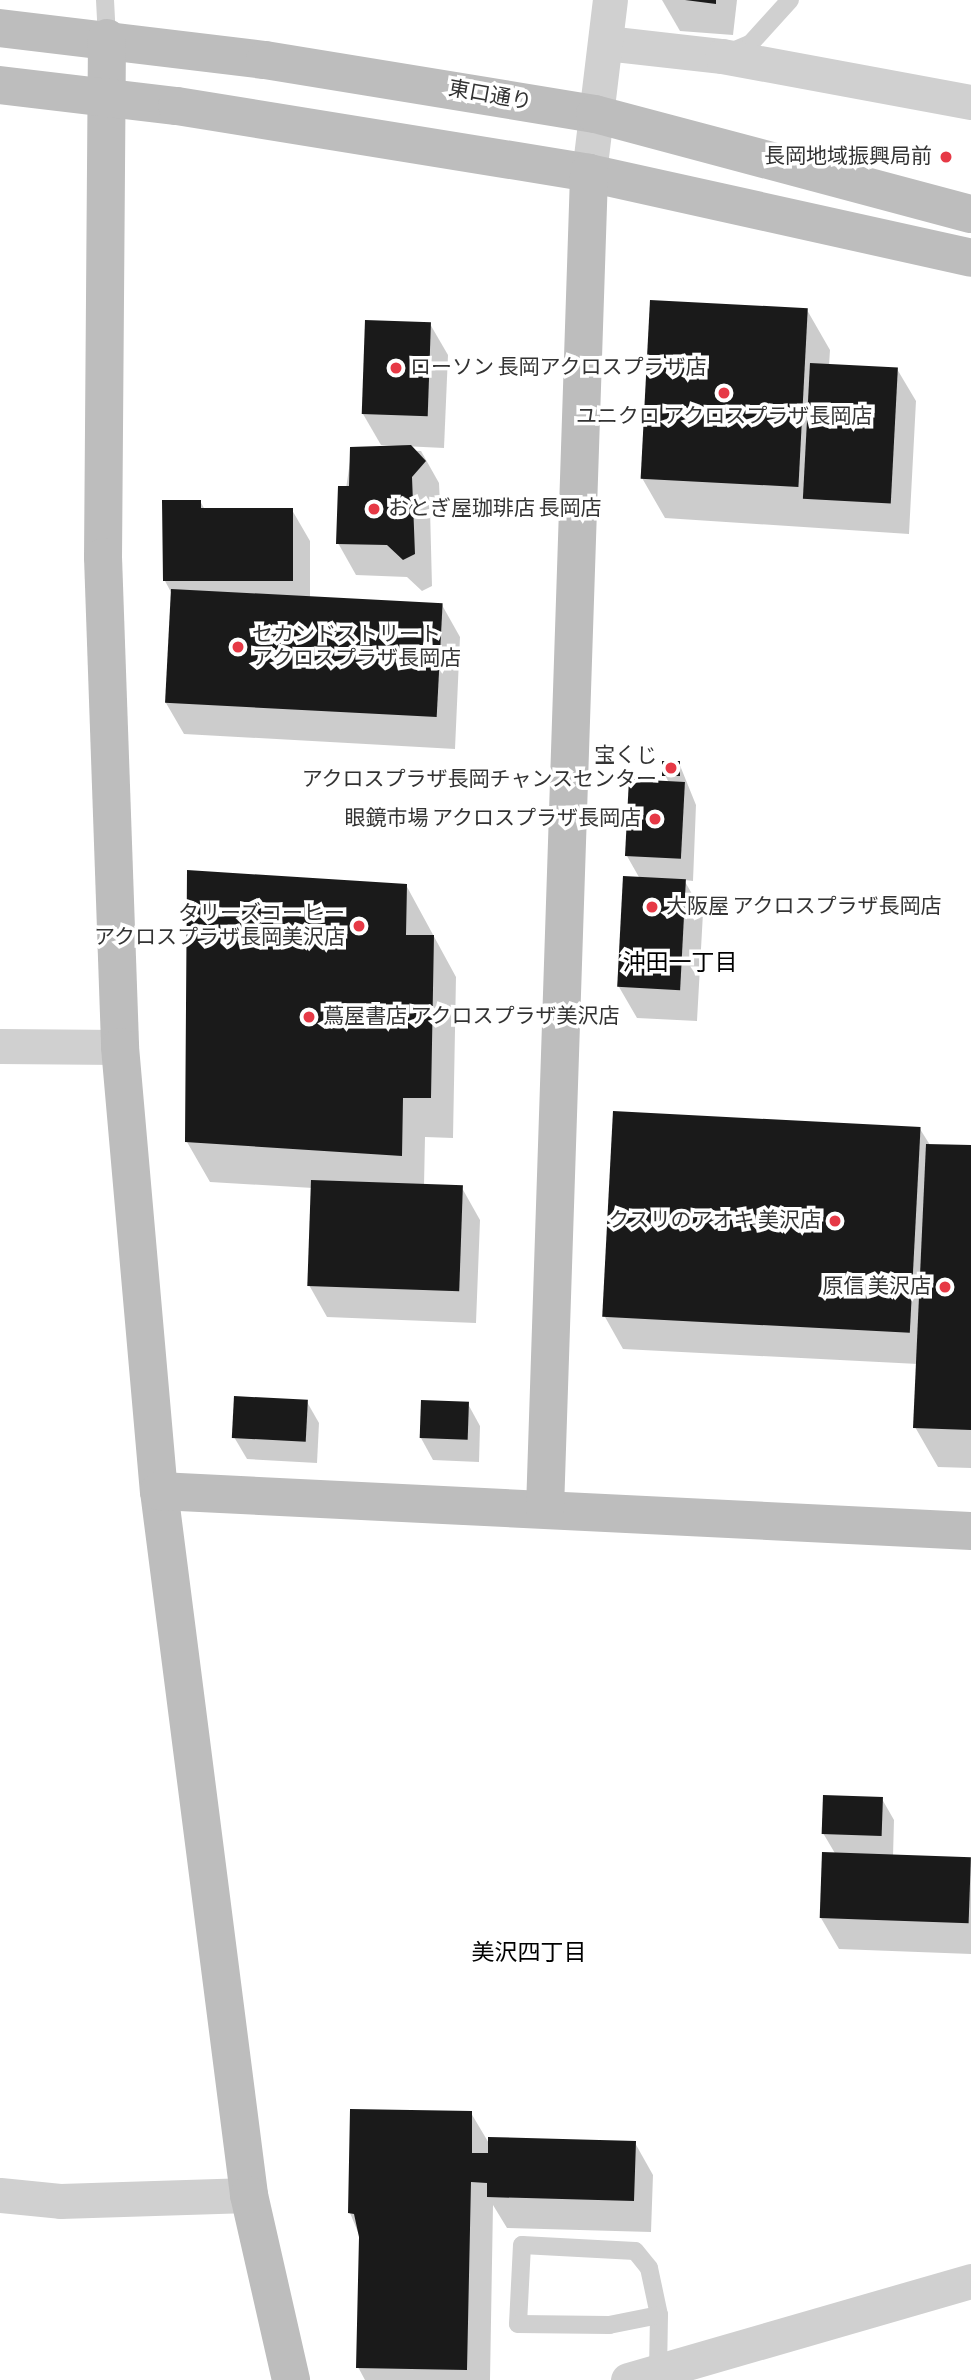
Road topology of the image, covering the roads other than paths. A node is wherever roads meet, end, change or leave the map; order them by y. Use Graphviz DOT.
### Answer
graph roads {
  1 [pos="106,0"];
  2 [pos="610,0"];
  3 [pos="790,0"];
  4 [pos="0,27"];
  5 [pos="107,38"];
  6 [pos="606,43"];
  7 [pos="722,55"];
  8 [pos="0,85"];
  9 [pos="108,96"];
  10 [pos="971,102"];
  11 [pos="595,114"];
  12 [pos="589,173"];
  13 [pos="971,214"];
  14 [pos="971,257"];
  15 [pos="0,1045"];
  16 [pos="120,1047"];
  17 [pos="159,1491"];
  18 [pos="545,1509"];
  19 [pos="971,1531"];
  20 [pos="0,2195"];
  21 [pos="249,2195"];
  22 [pos="971,2281"];
  23 [pos="659,2315"];
  24 [pos="648,2377"];
  25 [pos="291,2380"];
  1 -- 5 [label="lane"];
  2 -- 6 [label="street"];
  3 -- 7 [label="lane"];
  4 -- 5 [label="street, 東口通り"];
  5 -- 9 [label="street"];
  5 -- 11 [label="street, 東口通り"];
  6 -- 7 [label="street"];
  6 -- 11 [label="street"];
  7 -- 10 [label="street"];
  8 -- 9 [label="street"];
  9 -- 12 [label="street"];
  9 -- 16 [label="street"];
  11 -- 12 [label="street"];
  11 -- 13 [label="street, 東口通り"];
  12 -- 14 [label="street"];
  12 -- 18 [label="street"];
  15 -- 16 [label="street"];
  16 -- 17 [label="street"];
  17 -- 18 [label="street"];
  17 -- 21 [label="street"];
  18 -- 19 [label="street"];
  20 -- 21 [label="street"];
  21 -- 25 [label="street"];
  22 -- 24 [label="street"];
  23 -- 23 [label="lane"];
  23 -- 24 [label="lane"];
}
